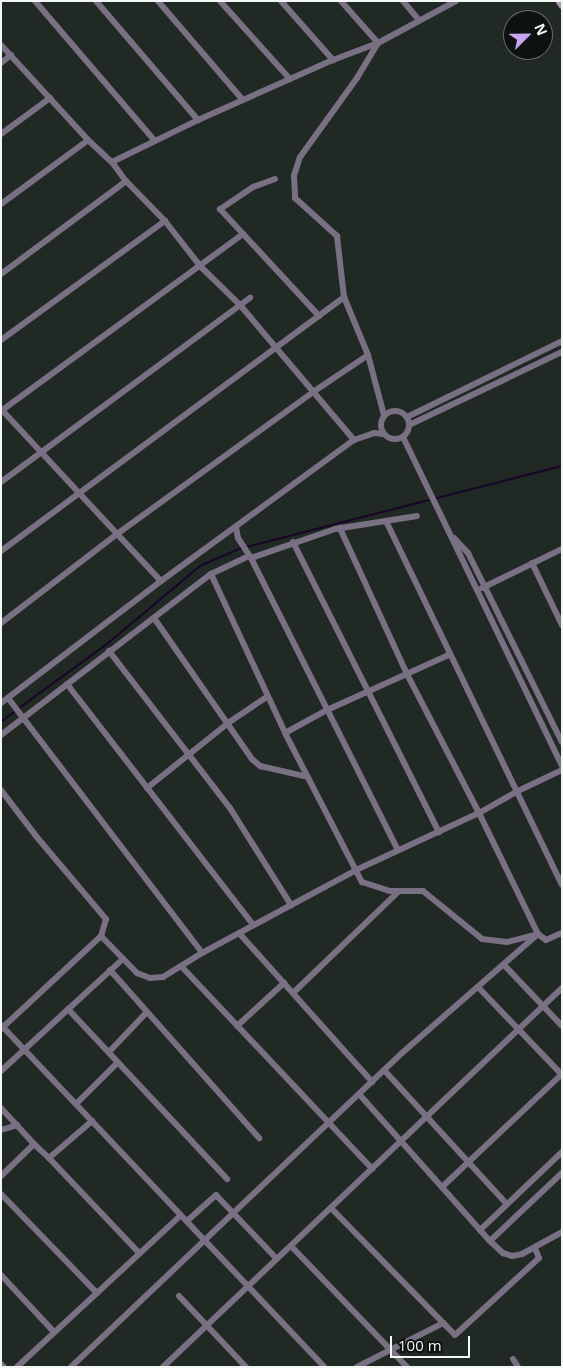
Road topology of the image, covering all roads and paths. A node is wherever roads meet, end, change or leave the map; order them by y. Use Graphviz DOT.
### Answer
graph roads {
  1 [pos="35,1"];
  2 [pos="96,1"];
  3 [pos="158,1"];
  4 [pos="220,1"];
  5 [pos="281,1"];
  6 [pos="342,1"];
  7 [pos="403,1"];
  8 [pos="456,1"];
  9 [pos="419,20"];
  10 [pos="378,43"];
  11 [pos="1,45"];
  12 [pos="11,55"];
  13 [pos="333,60"];
  14 [pos="1,62"];
  15 [pos="290,79"];
  16 [pos="50,98"];
  17 [pos="243,100"];
  18 [pos="198,120"];
  19 [pos="1,134"];
  20 [pos="88,140"];
  21 [pos="154,140"];
  22 [pos="112,162"];
  23 [pos="275,179"];
  24 [pos="126,181"];
  25 [pos="1,204"];
  26 [pos="164,221"];
  27 [pos="242,234"];
  28 [pos="200,267"];
  29 [pos="1,274"];
  30 [pos="344,297"];
  31 [pos="250,298"];
  32 [pos="240,305"];
  33 [pos="319,316"];
  34 [pos="1,340"];
  35 [pos="562,341"];
  36 [pos="278,347"];
  37 [pos="562,352"];
  38 [pos="368,355"];
  39 [pos="313,392"];
  40 [pos="2,410"];
  41 [pos="384,415"];
  42 [pos="407,417"];
  43 [pos="410,426"];
  44 [pos="384,434"];
  45 [pos="403,437"];
  46 [pos="354,440"];
  47 [pos="42,451"];
  48 [pos="1,482"];
  49 [pos="80,493"];
  50 [pos="417,516"];
  51 [pos="386,522"];
  52 [pos="236,528"];
  53 [pos="340,528"];
  54 [pos="117,534"];
  55 [pos="450,535"];
  56 [pos="293,542"];
  57 [pos="562,549"];
  58 [pos="1,551"];
  59 [pos="248,555"];
  60 [pos="532,563"];
  61 [pos="211,574"];
  62 [pos="161,582"];
  63 [pos="485,586"];
  64 [pos="477,590"];
  65 [pos="154,618"];
  66 [pos="1,622"];
  67 [pos="562,625"];
  68 [pos="109,651"];
  69 [pos="450,655"];
  70 [pos="407,674"];
  71 [pos="67,684"];
  72 [pos="369,692"];
  73 [pos="268,696"];
  74 [pos="8,698"];
  75 [pos="1,703"];
  76 [pos="327,710"];
  77 [pos="22,717"];
  78 [pos="228,723"];
  79 [pos="285,733"];
  80 [pos="1,735"];
  81 [pos="562,742"];
  82 [pos="189,753"];
  83 [pos="562,766"];
  84 [pos="562,770"];
  85 [pos="308,777"];
  86 [pos="147,788"];
  87 [pos="1,790"];
  88 [pos="518,791"];
  89 [pos="479,813"];
  90 [pos="438,832"];
  91 [pos="398,850"];
  92 [pos="356,870"];
  93 [pos="562,885"];
  94 [pos="399,891"];
  95 [pos="291,905"];
  96 [pos="253,926"];
  97 [pos="240,933"];
  98 [pos="538,934"];
  99 [pos="561,934"];
  100 [pos="101,936"];
  101 [pos="202,953"];
  102 [pos="123,959"];
  103 [pos="504,965"];
  104 [pos="181,966"];
  105 [pos="110,970"];
  106 [pos="284,983"];
  107 [pos="478,987"];
  108 [pos="562,988"];
  109 [pos="293,993"];
  110 [pos="543,1006"];
  111 [pos="68,1009"];
  112 [pos="147,1012"];
  113 [pos="237,1026"];
  114 [pos="562,1026"];
  115 [pos="2,1027"];
  116 [pos="518,1030"];
  117 [pos="25,1050"];
  118 [pos="108,1052"];
  119 [pos="118,1062"];
  120 [pos="384,1070"];
  121 [pos="1,1071"];
  122 [pos="562,1075"];
  123 [pos="372,1082"];
  124 [pos="359,1094"];
  125 [pos="76,1104"];
  126 [pos="1,1108"];
  127 [pos="427,1116"];
  128 [pos="92,1121"];
  129 [pos="329,1123"];
  130 [pos="17,1125"];
  131 [pos="1,1130"];
  132 [pos="259,1138"];
  133 [pos="401,1141"];
  134 [pos="34,1144"];
  135 [pos="562,1152"];
  136 [pos="49,1158"];
  137 [pos="469,1162"];
  138 [pos="372,1169"];
  139 [pos="562,1173"];
  140 [pos="1,1176"];
  141 [pos="227,1179"];
  142 [pos="442,1187"];
  143 [pos="1,1194"];
  144 [pos="507,1204"];
  145 [pos="331,1208"];
  146 [pos="233,1212"];
  147 [pos="180,1216"];
  148 [pos="186,1221"];
  149 [pos="480,1230"];
  150 [pos="562,1232"];
  151 [pos="204,1239"];
  152 [pos="490,1241"];
  153 [pos="291,1246"];
  154 [pos="534,1248"];
  155 [pos="139,1253"];
  156 [pos="277,1259"];
  157 [pos="1,1275"];
  158 [pos="248,1286"];
  159 [pos="96,1293"];
  160 [pos="179,1296"];
  161 [pos="443,1323"];
  162 [pos="207,1326"];
  163 [pos="54,1332"];
  164 [pos="391,1350"];
  165 [pos="513,1359"];
  166 [pos="166,1366"];
  167 [pos="17,1367"];
  168 [pos="72,1367"];
  169 [pos="246,1367"];
  170 [pos="324,1367"];
  171 [pos="357,1367"];
  172 [pos="407,1367"];
  173 [pos="518,1367"];
  1 -- 21 [label="street"];
  2 -- 18 [label="street"];
  3 -- 17 [label="street"];
  4 -- 15 [label="street"];
  5 -- 13 [label="street"];
  6 -- 10 [label="street"];
  7 -- 9 [label="street"];
  8 -- 9 [label="street"];
  9 -- 10 [label="street"];
  10 -- 13 [label="street"];
  10 -- 30 [label="street"];
  11 -- 12 [label="street"];
  12 -- 14 [label="street"];
  12 -- 16 [label="street"];
  13 -- 15 [label="street"];
  15 -- 17 [label="street"];
  16 -- 19 [label="street"];
  16 -- 20 [label="street"];
  17 -- 18 [label="street"];
  18 -- 21 [label="street"];
  20 -- 22 [label="street"];
  20 -- 25 [label="street"];
  21 -- 22 [label="street"];
  22 -- 24 [label="street"];
  23 -- 27 [label="street"];
  24 -- 26 [label="street"];
  24 -- 29 [label="street"];
  26 -- 28 [label="street"];
  26 -- 34 [label="street"];
  27 -- 28 [label="street"];
  27 -- 33 [label="street"];
  28 -- 32 [label="street"];
  28 -- 40 [label="street"];
  30 -- 33 [label="street"];
  30 -- 38 [label="street"];
  31 -- 32 [label="street"];
  32 -- 36 [label="street"];
  32 -- 47 [label="street"];
  33 -- 36 [label="street"];
  35 -- 42 [label="street"];
  36 -- 39 [label="street"];
  36 -- 49 [label="street"];
  37 -- 43 [label="street"];
  38 -- 39 [label="street"];
  38 -- 41 [label="street"];
  39 -- 46 [label="street"];
  39 -- 54 [label="street"];
  40 -- 47 [label="street"];
  41 -- 42 [label="street"];
  41 -- 44 [label="street"];
  42 -- 43 [label="street"];
  43 -- 45 [label="street"];
  44 -- 45 [label="street"];
  44 -- 46 [label="street"];
  45 -- 55 [label="street"];
  46 -- 52 [label="street"];
  47 -- 48 [label="street"];
  47 -- 49 [label="street"];
  49 -- 54 [label="street"];
  49 -- 58 [label="street"];
  50 -- 51 [label="street"];
  51 -- 53 [label="street"];
  51 -- 69 [label="street"];
  52 -- 59 [label="street"];
  52 -- 62 [label="street"];
  53 -- 56 [label="street"];
  53 -- 70 [label="street"];
  54 -- 62 [label="street"];
  54 -- 66 [label="street"];
  55 -- 63 [label="street"];
  55 -- 64 [label="street"];
  56 -- 59 [label="street"];
  56 -- 72 [label="street"];
  57 -- 60 [label="street"];
  59 -- 61 [label="street"];
  59 -- 76 [label="street"];
  60 -- 63 [label="street"];
  60 -- 67 [label="street"];
  61 -- 65 [label="street"];
  61 -- 73 [label="street"];
  62 -- 74 [label="street"];
  63 -- 64 [label="street"];
  63 -- 81 [label="street"];
  64 -- 83 [label="street"];
  65 -- 68 [label="street"];
  65 -- 78 [label="street"];
  68 -- 71 [label="street"];
  68 -- 82 [label="street"];
  69 -- 70 [label="street"];
  69 -- 88 [label="street"];
  70 -- 72 [label="street"];
  70 -- 89 [label="street"];
  71 -- 77 [label="street"];
  71 -- 86 [label="street"];
  72 -- 76 [label="street"];
  72 -- 90 [label="street"];
  73 -- 78 [label="street"];
  73 -- 79 [label="street"];
  74 -- 75 [label="street"];
  74 -- 77 [label="street"];
  76 -- 79 [label="street"];
  76 -- 91 [label="street"];
  77 -- 80 [label="street"];
  77 -- 101 [label="street"];
  78 -- 82 [label="street"];
  78 -- 85 [label="street"];
  79 -- 85 [label="street"];
  82 -- 86 [label="street"];
  82 -- 95 [label="street"];
  84 -- 88 [label="street"];
  85 -- 92 [label="street"];
  86 -- 96 [label="street"];
  87 -- 100 [label="street"];
  88 -- 89 [label="street"];
  88 -- 93 [label="street"];
  89 -- 90 [label="street"];
  89 -- 98 [label="street"];
  90 -- 91 [label="street"];
  91 -- 92 [label="street"];
  92 -- 94 [label="street"];
  92 -- 95 [label="street"];
  94 -- 98 [label="street"];
  94 -- 109 [label="street"];
  95 -- 96 [label="street"];
  96 -- 97 [label="street"];
  97 -- 101 [label="street"];
  97 -- 106 [label="street"];
  98 -- 99 [label="street"];
  98 -- 103 [label="street"];
  100 -- 102 [label="street"];
  100 -- 115 [label="street"];
  101 -- 104 [label="street"];
  102 -- 104 [label="street"];
  102 -- 105 [label="street"];
  103 -- 107 [label="street"];
  103 -- 110 [label="street"];
  104 -- 113 [label="street"];
  105 -- 111 [label="street"];
  105 -- 112 [label="street"];
  106 -- 109 [label="street"];
  106 -- 113 [label="street"];
  107 -- 116 [label="street"];
  107 -- 120 [label="street"];
  108 -- 110 [label="street"];
  109 -- 123 [label="street"];
  110 -- 114 [label="street"];
  110 -- 116 [label="street"];
  111 -- 117 [label="street"];
  111 -- 118 [label="street"];
  112 -- 118 [label="street"];
  112 -- 132 [label="street"];
  113 -- 129 [label="street"];
  115 -- 117 [label="street"];
  116 -- 122 [label="street"];
  116 -- 127 [label="street"];
  117 -- 121 [label="street"];
  117 -- 125 [label="street"];
  118 -- 119 [label="street"];
  119 -- 125 [label="street"];
  119 -- 141 [label="street"];
  120 -- 123 [label="street"];
  120 -- 127 [label="street"];
  122 -- 137 [label="street"];
  123 -- 124 [label="street"];
  124 -- 129 [label="street"];
  124 -- 133 [label="street"];
  125 -- 128 [label="street"];
  126 -- 130 [label="street"];
  127 -- 133 [label="street"];
  127 -- 137 [label="street"];
  128 -- 136 [label="street"];
  128 -- 147 [label="street"];
  129 -- 138 [label="street"];
  129 -- 146 [label="street"];
  130 -- 131 [label="street"];
  130 -- 134 [label="street"];
  133 -- 138 [label="street"];
  133 -- 142 [label="street"];
  134 -- 136 [label="street"];
  134 -- 140 [label="street"];
  135 -- 144 [label="street"];
  136 -- 155 [label="street"];
  137 -- 142 [label="street"];
  137 -- 144 [label="street"];
  138 -- 145 [label="street"];
  139 -- 152 [label="street"];
  142 -- 149 [label="street"];
  143 -- 159 [label="street"];
  144 -- 149 [label="street"];
  145 -- 153 [label="street"];
  145 -- 161 [label="street"];
  146 -- 148 [label="street"];
  146 -- 151 [label="street"];
  146 -- 156 [label="street"];
  147 -- 148 [label="street"];
  147 -- 155 [label="street"];
  148 -- 151 [label="street"];
  149 -- 152 [label="street"];
  150 -- 154 [label="street"];
  151 -- 158 [label="street"];
  151 -- 168 [label="street"];
  152 -- 154 [label="street"];
  153 -- 156 [label="street"];
  153 -- 164 [label="street"];
  154 -- 161 [label="street"];
  155 -- 159 [label="street"];
  156 -- 158 [label="street"];
  157 -- 163 [label="street"];
  158 -- 162 [label="street"];
  158 -- 170 [label="street"];
  159 -- 163 [label="street"];
  160 -- 162 [label="street"];
  161 -- 164 [label="street"];
  162 -- 166 [label="street"];
  162 -- 169 [label="street"];
  163 -- 167 [label="street"];
  164 -- 171 [label="street"];
  164 -- 172 [label="street"];
  165 -- 173 [label="street"];
}
